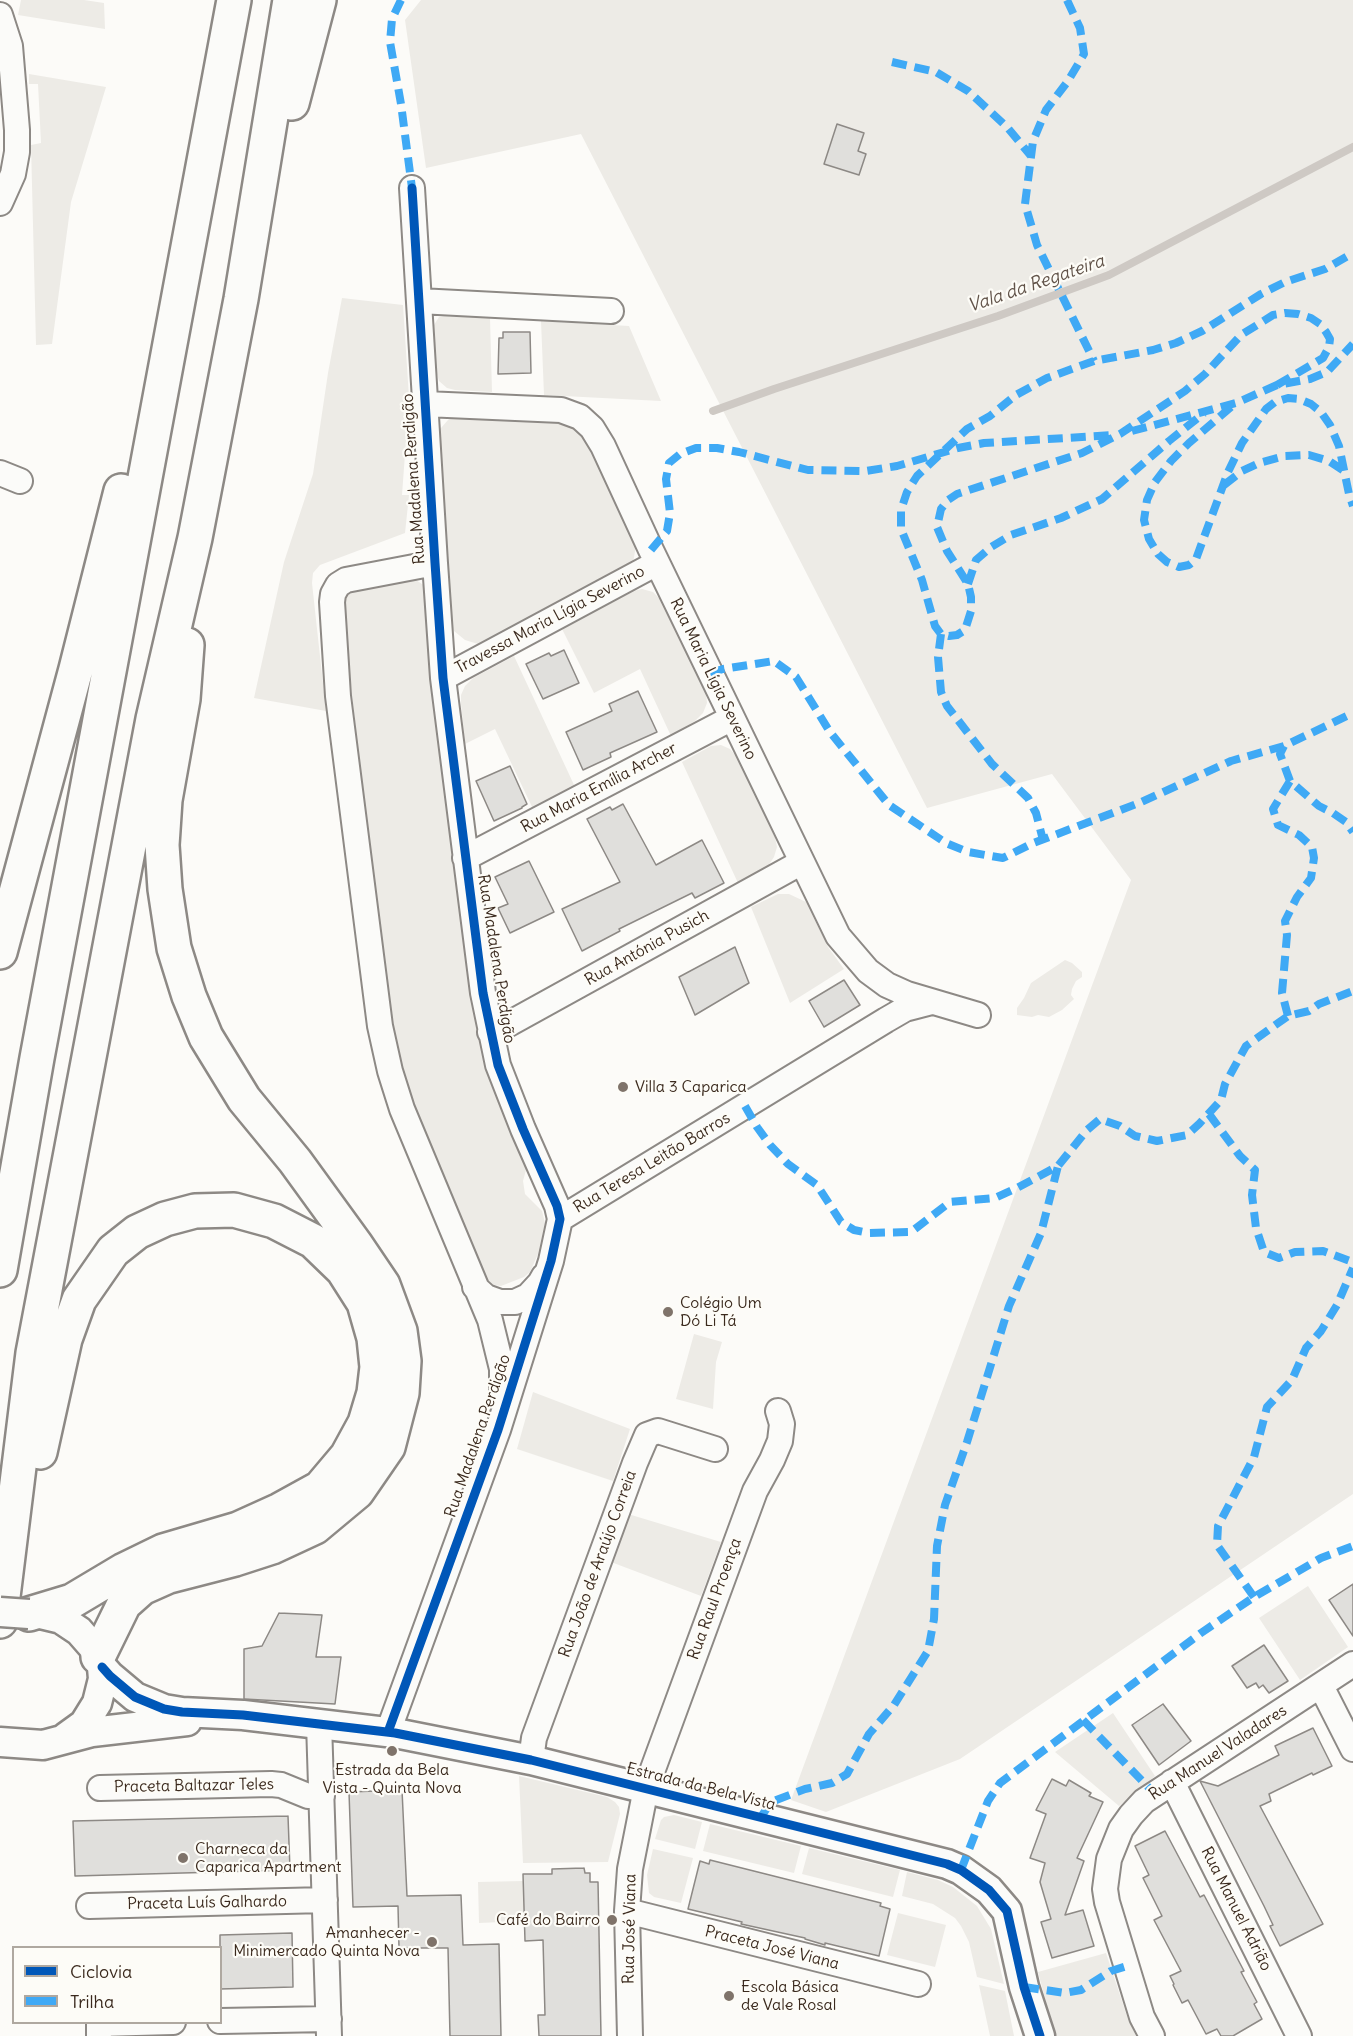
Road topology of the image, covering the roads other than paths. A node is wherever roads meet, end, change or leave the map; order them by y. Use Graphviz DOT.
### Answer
graph roads {
  1 [pos="234,0"];
  2 [pos="290,0"];
  3 [pos="319,0"];
  4 [pos="2,11"];
  5 [pos="412,188"];
  6 [pos="0,203"];
  7 [pos="192,231"];
  8 [pos="241,299"];
  9 [pos="419,301"];
  10 [pos="611,311"];
  11 [pos="425,404"];
  12 [pos="195,538"];
  13 [pos="435,563"];
  14 [pos="657,563"];
  15 [pos="443,678"];
  16 [pos="732,718"];
  17 [pos="465,858"];
  18 [pos="802,862"];
  19 [pos="0,952"];
  20 [pos="932,1002"];
  21 [pos="978,1015"];
  22 [pos="490,1032"];
  23 [pos="560,1219"];
  24 [pos="551,1261"];
  25 [pos="0,1270"];
  26 [pos="475,1287"];
  27 [pos="778,1411"];
  28 [pos="498,1430"];
  29 [pos="715,1449"];
  30 [pos="10,1616"];
  31 [pos="0,1635"];
  32 [pos="100,1662"];
  33 [pos="1353,1664"];
  34 [pos="1321,1686"];
  35 [pos="243,1715"];
  36 [pos="319,1723"];
  37 [pos="388,1732"];
  38 [pos="64,1738"];
  39 [pos="0,1742"];
  40 [pos="1353,1749"];
  41 [pos="531,1760"];
  42 [pos="1172,1782"];
  43 [pos="100,1788"];
  44 [pos="646,1788"];
  45 [pos="322,1796"];
  46 [pos="325,1900"];
  47 [pos="89,1905"];
  48 [pos="627,1911"];
  49 [pos="918,1984"];
  50 [pos="222,2021"];
  51 [pos="329,2027"];
  52 [pos="630,2036"];
  53 [pos="1040,2036"];
  54 [pos="1152,2036"];
  55 [pos="1299,2036"];
  1 -- 7 [label="highway"];
  2 -- 8 [label="highway"];
  3 -- 8 [label="highway"];
  4 -- 6 [label="street"];
  5 -- 9 [label="street, Rua Madalena Perdigão"];
  7 -- 19 [label="highway"];
  7 -- 25 [label="highway"];
  8 -- 12 [label="highway"];
  9 -- 10 [label="street"];
  9 -- 11 [label="street, Rua Madalena Perdigão"];
  11 -- 13 [label="street, Rua Madalena Perdigão"];
  11 -- 14 [label="street, Rua Maria Lígia Severino"];
  12 -- 30 [label="highway"];
  12 -- 32 [label="highway"];
  13 -- 15 [label="street, Rua Madalena Perdigão"];
  13 -- 26 [label="street, Rua Madalena Perdigão"];
  14 -- 15 [label="street, Travessa Maria Lígia Severino"];
  14 -- 16 [label="street, Rua Maria Lígia Severino"];
  15 -- 17 [label="street, Rua Madalena Perdigão"];
  16 -- 17 [label="street, Rua Maria Emília Archer"];
  16 -- 18 [label="street, Rua Maria Lígia Severino"];
  17 -- 22 [label="street, Rua Madalena Perdigão"];
  18 -- 20 [label="street, Rua Maria Lígia Severino"];
  18 -- 22 [label="street, Rua Antónia Pusich"];
  20 -- 21 [label="street, Rua Maria Lígia Severino"];
  20 -- 23 [label="street, Rua Teresa Leitão Barros"];
  22 -- 23 [label="street, Rua Madalena Perdigão"];
  23 -- 24 [label="street, Rua Madalena Perdigão"];
  24 -- 26 [label="street"];
  24 -- 28 [label="street, Rua Madalena Perdigão"];
  26 -- 28 [label="street, Rua Madalena Perdigão"];
  27 -- 44 [label="street, Rua Raul Proença"];
  28 -- 37 [label="street, Rua Madalena Perdigão"];
  29 -- 41 [label="street, Rua João de Araújo Correia"];
  30 -- 31 [label="highway"];
  30 -- 32 [label="street"];
  32 -- 35 [label="street"];
  32 -- 38 [label="street"];
  33 -- 34 [label="street, Rua Manuel Valadares"];
  34 -- 40 [label="street"];
  34 -- 42 [label="street, Rua Manuel Valadares"];
  35 -- 36 [label="street, Estrada da Bela Vista"];
  35 -- 38 [label="street"];
  36 -- 37 [label="street, Estrada da Bela Vista"];
  36 -- 45 [label="street"];
  37 -- 41 [label="street, Estrada da Bela Vista"];
  38 -- 39 [label="street"];
  41 -- 44 [label="street, Estrada da Bela Vista"];
  42 -- 54 [label="street, Rua Manuel Valadares"];
  42 -- 55 [label="street, Rua Manuel Adrião"];
  43 -- 45 [label="street, Praceta Baltazar Teles"];
  44 -- 48 [label="street, Rua José Viana"];
  44 -- 53 [label="street, Estrada da Bela Vista"];
  45 -- 46 [label="street"];
  46 -- 47 [label="street, Praceta Luís Galhardo"];
  46 -- 51 [label="street"];
  48 -- 49 [label="street, Praceta José Viana"];
  48 -- 52 [label="street, Rua José Viana"];
  50 -- 51 [label="street"];
}
